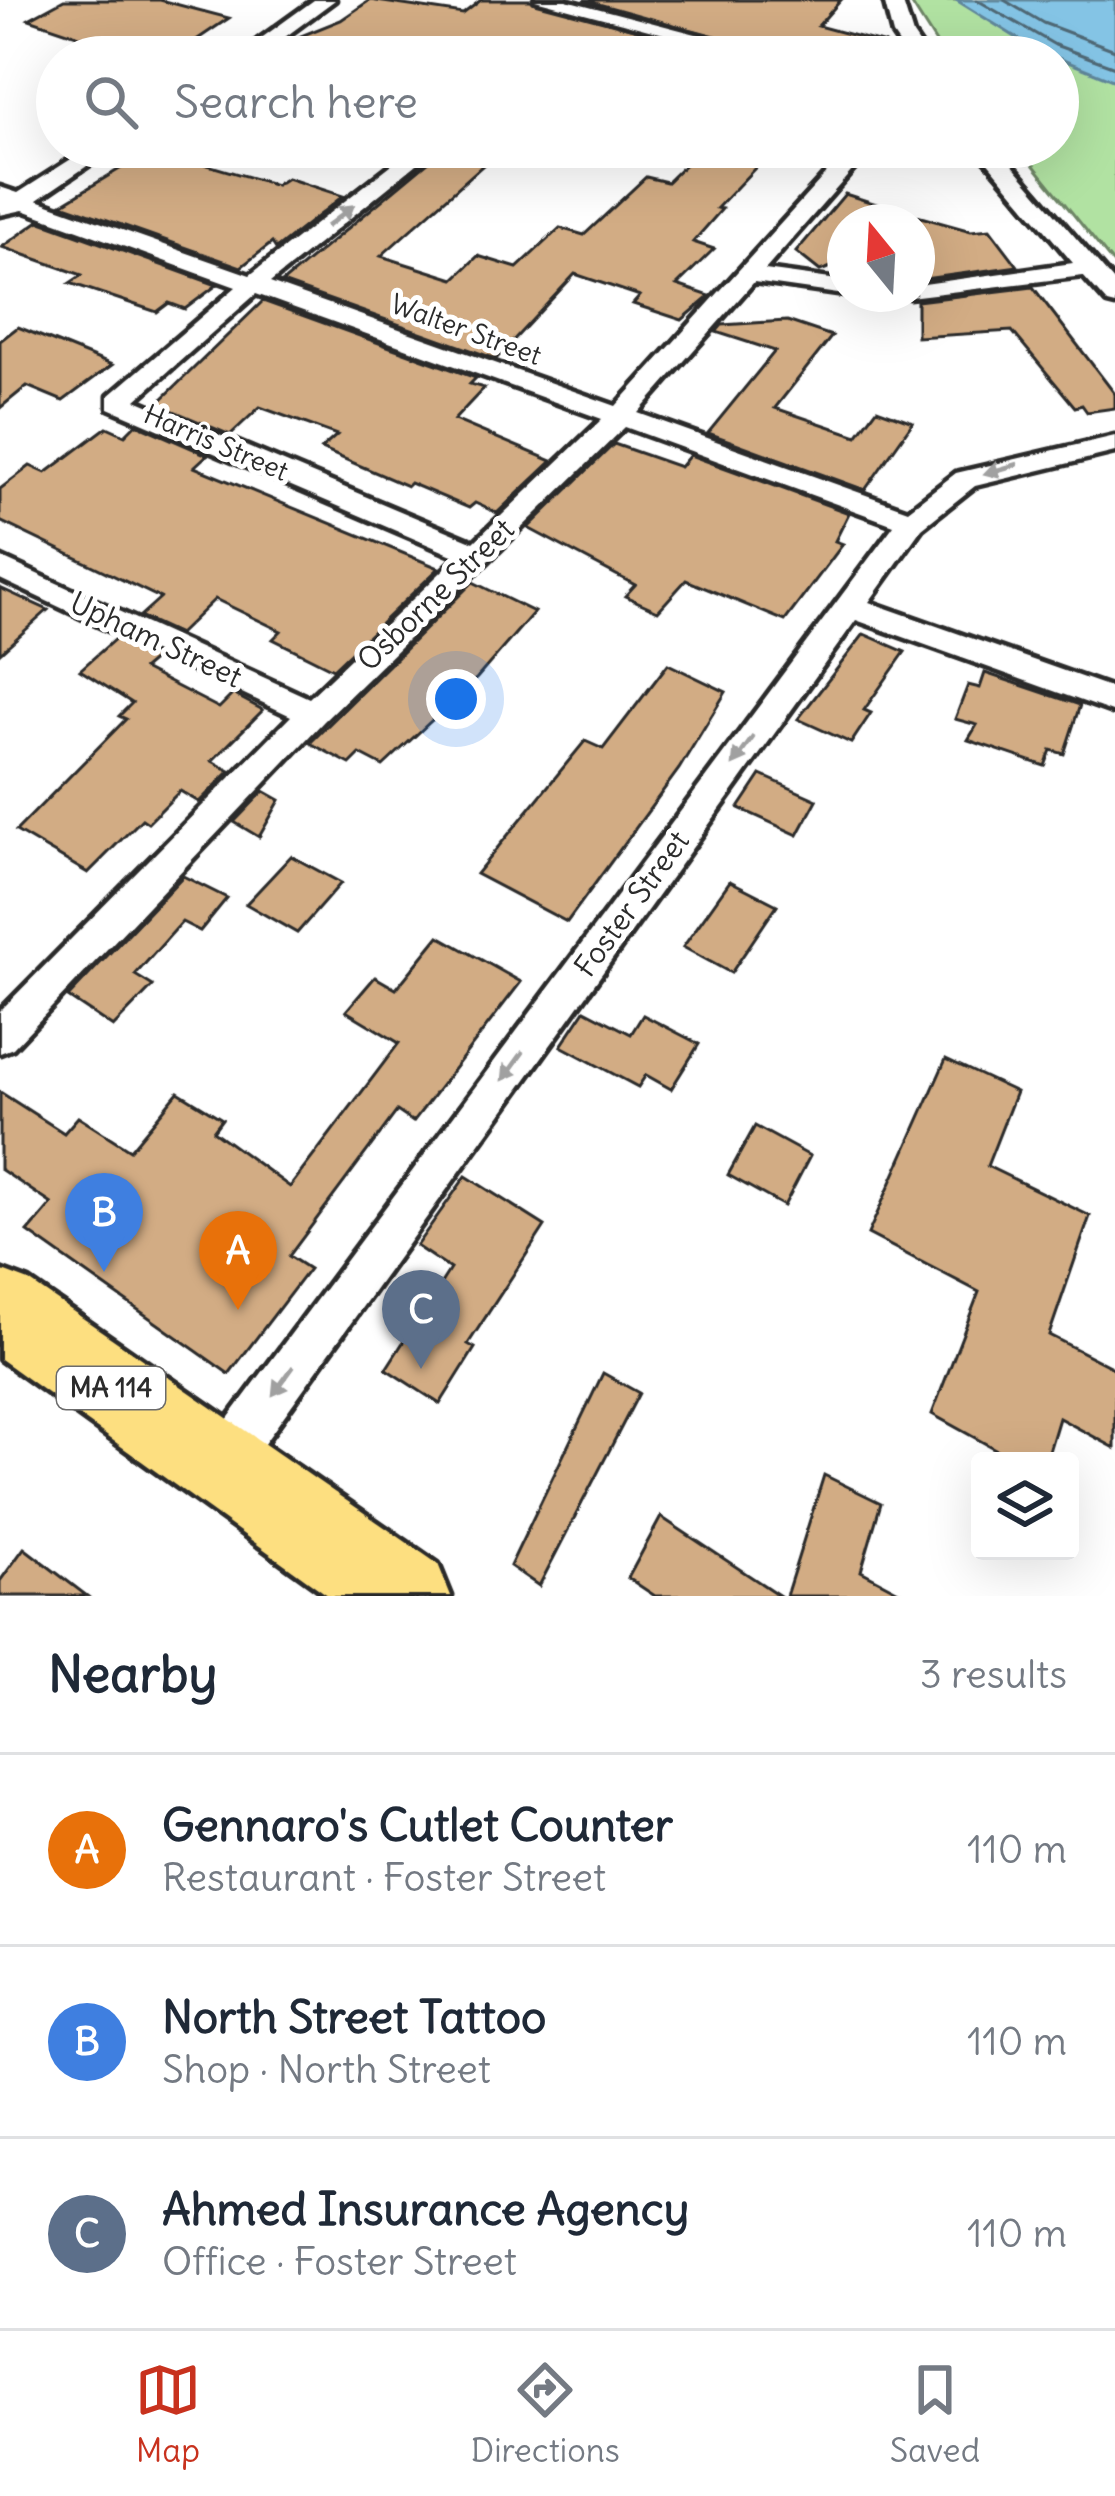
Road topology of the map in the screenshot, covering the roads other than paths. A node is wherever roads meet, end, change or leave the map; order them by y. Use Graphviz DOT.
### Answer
graph roads {
  1 [pos="326,0"];
  2 [pos="544,0"];
  3 [pos="893,0"];
  4 [pos="275,36"];
  5 [pos="689,36"];
  6 [pos="904,36"];
  7 [pos="67,168"];
  8 [pos="401,168"];
  9 [pos="843,168"];
  10 [pos="1004,168"];
  11 [pos="6,203"];
  12 [pos="1088,268"];
  13 [pos="747,274"];
  14 [pos="253,285"];
  15 [pos="827,286"];
  16 [pos="935,289"];
  17 [pos="1115,298"];
  18 [pos="620,417"];
  19 [pos="1115,445"];
  20 [pos="912,521"];
  21 [pos="479,555"];
  22 [pos="0,567"];
  23 [pos="849,606"];
  24 [pos="1115,701"];
  25 [pos="313,713"];
  26 [pos="0,1036"];
  27 [pos="0,1310"];
  28 [pos="221,1466"];
  29 [pos="406,1596"];
  1 -- 4 [label="street"];
  2 -- 5 [label="street"];
  3 -- 6 [label="street"];
  7 -- 11 [label="street"];
  14 -- 8 [label="street, one-way"];
  9 -- 13 [label="street, Osborne Street"];
  10 -- 12 [label="street"];
  11 -- 14 [label="street, Walter Street"];
  12 -- 16 [label="street"];
  12 -- 17 [label="street"];
  13 -- 15 [label="street"];
  13 -- 18 [label="street, Osborne Street"];
  14 -- 18 [label="street, Walter Street"];
  14 -- 21 [label="street, Harris Street"];
  18 -- 20 [label="street, Walter Street"];
  18 -- 21 [label="street, Osborne Street"];
  19 -- 20 [label="street, Foster Street, one-way"];
  20 -- 23 [label="street, Foster Street"];
  21 -- 25 [label="street, Osborne Street"];
  22 -- 25 [label="street, Upham Street"];
  23 -- 24 [label="street"];
  23 -- 28 [label="street, Foster Street, one-way"];
  25 -- 26 [label="street, Osborne Street"];
  27 -- 28 [label="highway, MA 114"];
  28 -- 29 [label="highway, MA 114"];
}
